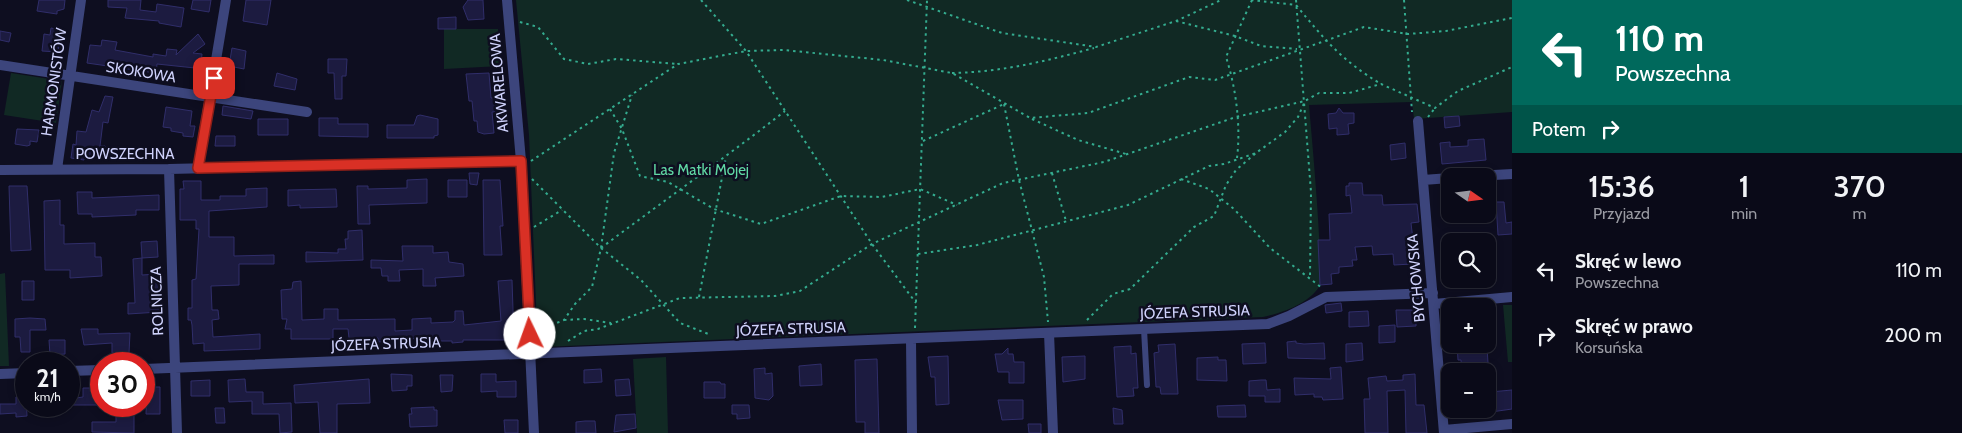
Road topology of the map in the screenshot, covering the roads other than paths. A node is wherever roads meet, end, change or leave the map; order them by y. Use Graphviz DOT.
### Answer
graph roads {
  1 [pos="81,0"];
  2 [pos="226,0"];
  3 [pos="507,0"];
  4 [pos="0,65"];
  5 [pos="70,76"];
  6 [pos="211,98"];
  7 [pos="307,112"];
  8 [pos="1415,119"];
  9 [pos="525,162"];
  10 [pos="198,168"];
  11 [pos="57,169"];
  12 [pos="169,169"];
  13 [pos="0,170"];
  14 [pos="1512,174"];
  15 [pos="1496,175"];
  16 [pos="1441,179"];
  17 [pos="1423,180"];
  18 [pos="1433,292"];
  19 [pos="1512,297"];
  20 [pos="1434,304"];
  21 [pos="1144,329"];
  22 [pos="1049,333"];
  23 [pos="911,340"];
  24 [pos="531,353"];
  25 [pos="175,368"];
  26 [pos="155,369"];
  27 [pos="15,373"];
  28 [pos="0,374"];
  29 [pos="1147,384"];
  30 [pos="1512,424"];
  31 [pos="1444,432"];
  32 [pos="177,433"];
  33 [pos="534,433"];
  34 [pos="912,433"];
  35 [pos="1053,433"];
  1 -- 5 [label="street, HARMONISTÓW"];
  2 -- 6 [label="street"];
  3 -- 9 [label="street, AKWARELOWA"];
  4 -- 5 [label="street, SKOKOWA"];
  5 -- 6 [label="street, SKOKOWA"];
  5 -- 11 [label="street, HARMONISTÓW"];
  6 -- 7 [label="street, SKOKOWA"];
  6 -- 10 [label="street"];
  8 -- 17 [label="street, BYCHOWSKA"];
  9 -- 10 [label="street, POWSZECHNA"];
  9 -- 24 [label="street, AKWARELOWA"];
  10 -- 12 [label="street, POWSZECHNA"];
  11 -- 12 [label="street, POWSZECHNA"];
  11 -- 13 [label="street, POWSZECHNA"];
  12 -- 25 [label="street, ROLNICZA"];
  14 -- 15 [label="street"];
  16 -- 17 [label="street"];
  17 -- 18 [label="street, BYCHOWSKA"];
  18 -- 20 [label="street, BYCHOWSKA"];
  18 -- 21 [label="street, JÓZEFA STRUSIA"];
  19 -- 20 [label="street"];
  20 -- 31 [label="street, BYCHOWSKA"];
  21 -- 22 [label="street, JÓZEFA STRUSIA"];
  21 -- 29 [label="lane"];
  22 -- 23 [label="street, JÓZEFA STRUSIA"];
  22 -- 35 [label="street"];
  23 -- 24 [label="street, JÓZEFA STRUSIA"];
  23 -- 34 [label="street"];
  24 -- 25 [label="street, JÓZEFA STRUSIA"];
  24 -- 33 [label="street, AKWARELOWA"];
  25 -- 26 [label="street, JÓZEFA STRUSIA"];
  25 -- 32 [label="street, ROLNICZA"];
  27 -- 28 [label="street"];
  30 -- 31 [label="street"];
}
